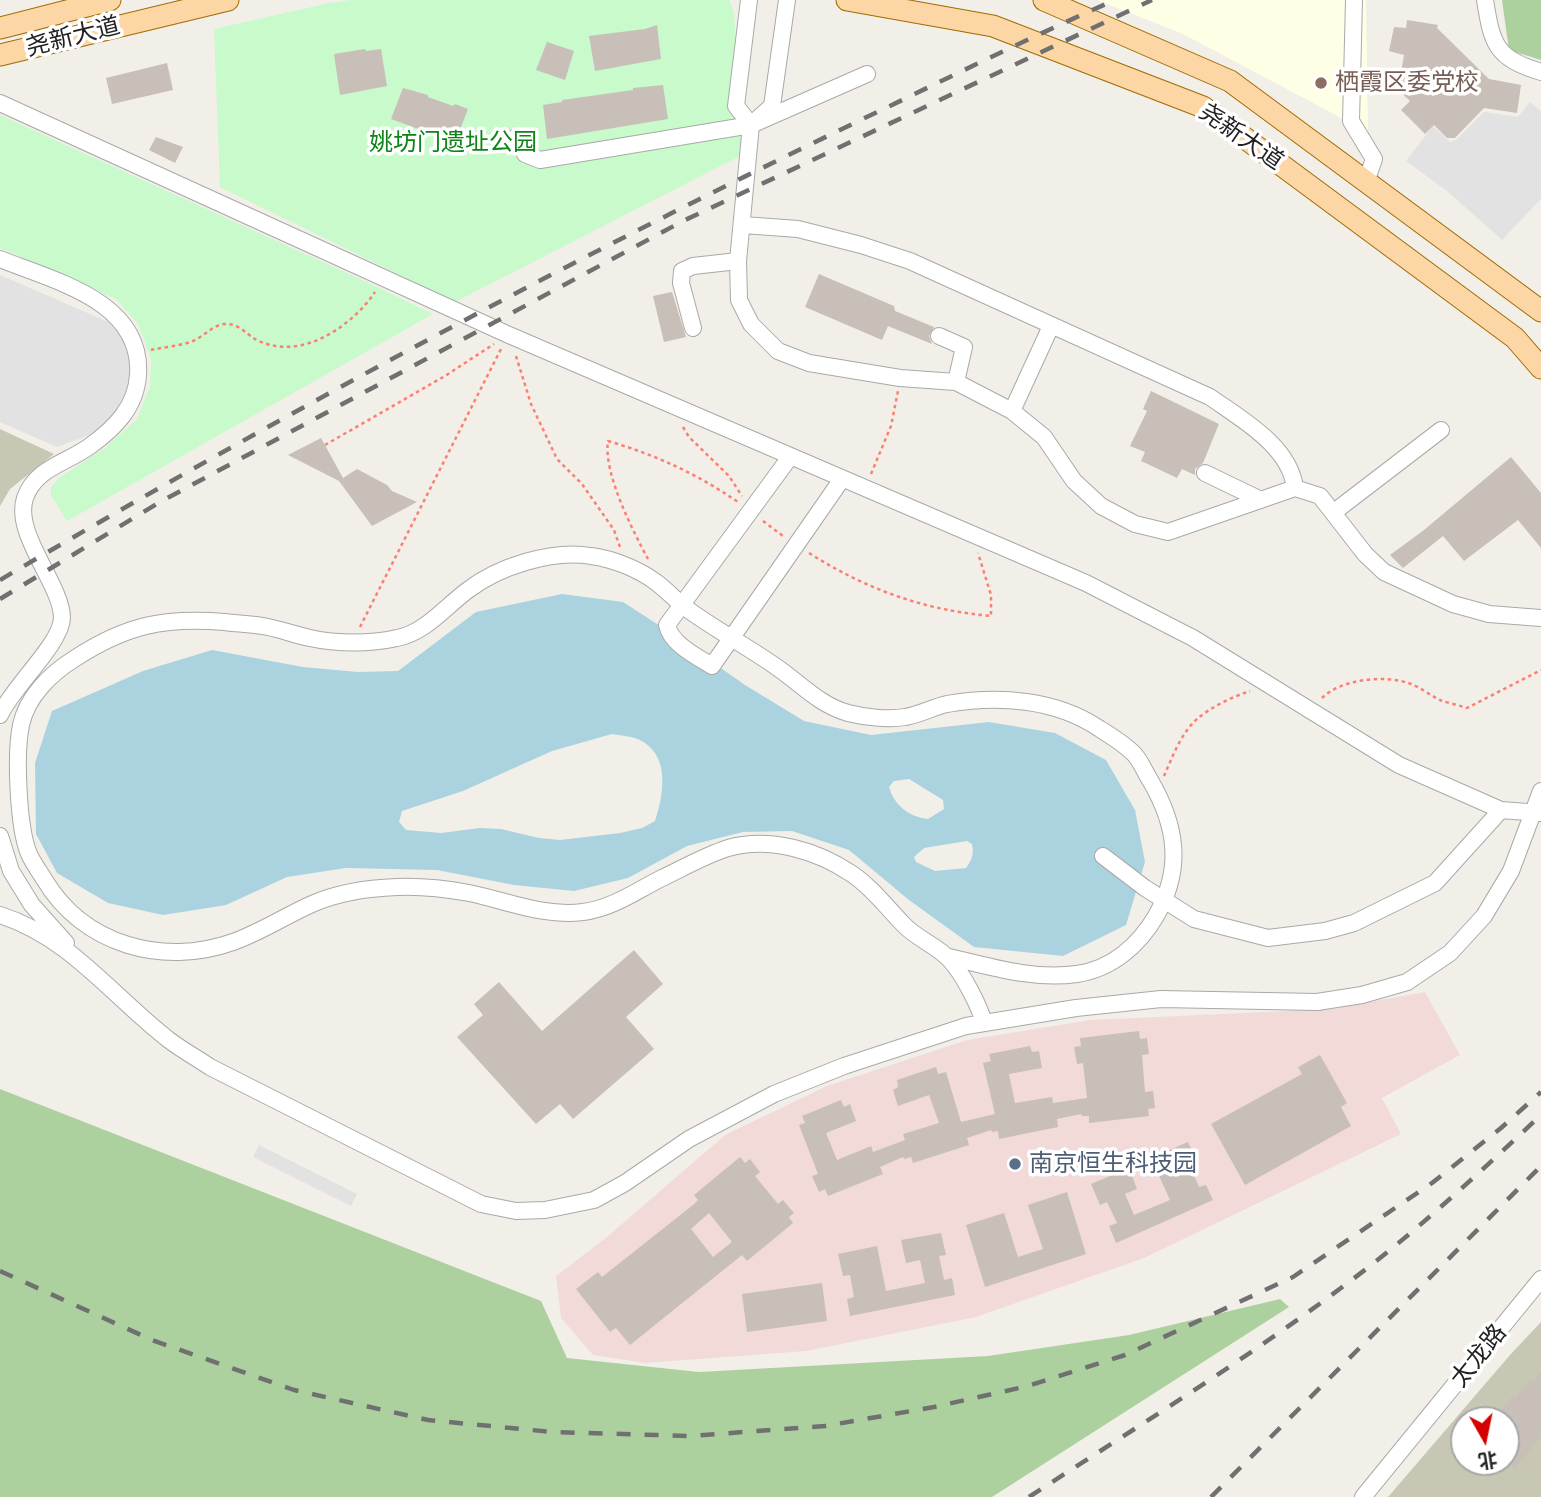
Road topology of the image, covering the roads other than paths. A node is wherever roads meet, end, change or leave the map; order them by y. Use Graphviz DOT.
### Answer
graph roads {
  1 [pos="110,0"];
  2 [pos="228,0"];
  3 [pos="749,0"];
  4 [pos="787,0"];
  5 [pos="847,0"];
  6 [pos="1044,0"];
  7 [pos="1354,0"];
  8 [pos="1485,0"];
  9 [pos="0,28"];
  10 [pos="0,55"];
  11 [pos="1541,72"];
  12 [pos="867,74"];
  13 [pos="0,103"];
  14 [pos="751,125"];
  15 [pos="516,137"];
  16 [pos="1366,181"];
  17 [pos="743,225"];
  18 [pos="0,259"];
  19 [pos="738,261"];
  20 [pos="1541,311"];
  21 [pos="1051,326"];
  22 [pos="693,328"];
  23 [pos="939,336"];
  24 [pos="1541,368"];
  25 [pos="956,382"];
  26 [pos="1012,411"];
  27 [pos="1441,430"];
  28 [pos="790,457"];
  29 [pos="1205,473"];
  30 [pos="842,479"];
  31 [pos="1295,488"];
  32 [pos="1261,500"];
  33 [pos="1334,512"];
  34 [pos="681,606"];
  35 [pos="1541,618"];
  36 [pos="731,638"];
  37 [pos="0,715"];
  38 [pos="1541,791"];
  39 [pos="1502,810"];
  40 [pos="1538,812"];
  41 [pos="0,836"];
  42 [pos="1103,856"];
  43 [pos="1165,901"];
  44 [pos="0,915"];
  45 [pos="948,957"];
  46 [pos="83,962"];
  47 [pos="984,1023"];
  48 [pos="1541,1279"];
  49 [pos="1363,1497"];
  1 -- 9 [label="main road, 尧新大道"];
  2 -- 10 [label="main road, 尧新大道"];
  3 -- 14 [label="street"];
  4 -- 14 [label="street"];
  5 -- 24 [label="main road, 尧新大道"];
  6 -- 16 [label="main road, 尧新大道"];
  7 -- 16 [label="street"];
  8 -- 11 [label="street"];
  12 -- 14 [label="street"];
  13 -- 28 [label="street"];
  14 -- 15 [label="street"];
  14 -- 17 [label="street"];
  16 -- 20 [label="main road, 尧新大道"];
  17 -- 19 [label="street"];
  17 -- 21 [label="street"];
  18 -- 37 [label="street"];
  19 -- 22 [label="street"];
  19 -- 25 [label="street"];
  21 -- 26 [label="street"];
  21 -- 31 [label="street"];
  23 -- 25 [label="street"];
  25 -- 26 [label="street"];
  26 -- 32 [label="street"];
  27 -- 33 [label="street"];
  28 -- 30 [label="street"];
  28 -- 34 [label="street"];
  29 -- 32 [label="street"];
  30 -- 36 [label="street"];
  30 -- 39 [label="street"];
  31 -- 32 [label="street"];
  31 -- 33 [label="street"];
  33 -- 35 [label="street"];
  34 -- 36 [label="street"];
  34 -- 36 [label="street"];
  34 -- 45 [label="street"];
  36 -- 43 [label="street"];
  38 -- 40 [label="street"];
  39 -- 40 [label="street"];
  39 -- 43 [label="street"];
  40 -- 47 [label="street"];
  41 -- 46 [label="street"];
  42 -- 43 [label="street"];
  43 -- 45 [label="street"];
  44 -- 46 [label="street"];
  45 -- 47 [label="street"];
  46 -- 47 [label="street"];
  48 -- 49 [label="street, 太龙路"];
}
